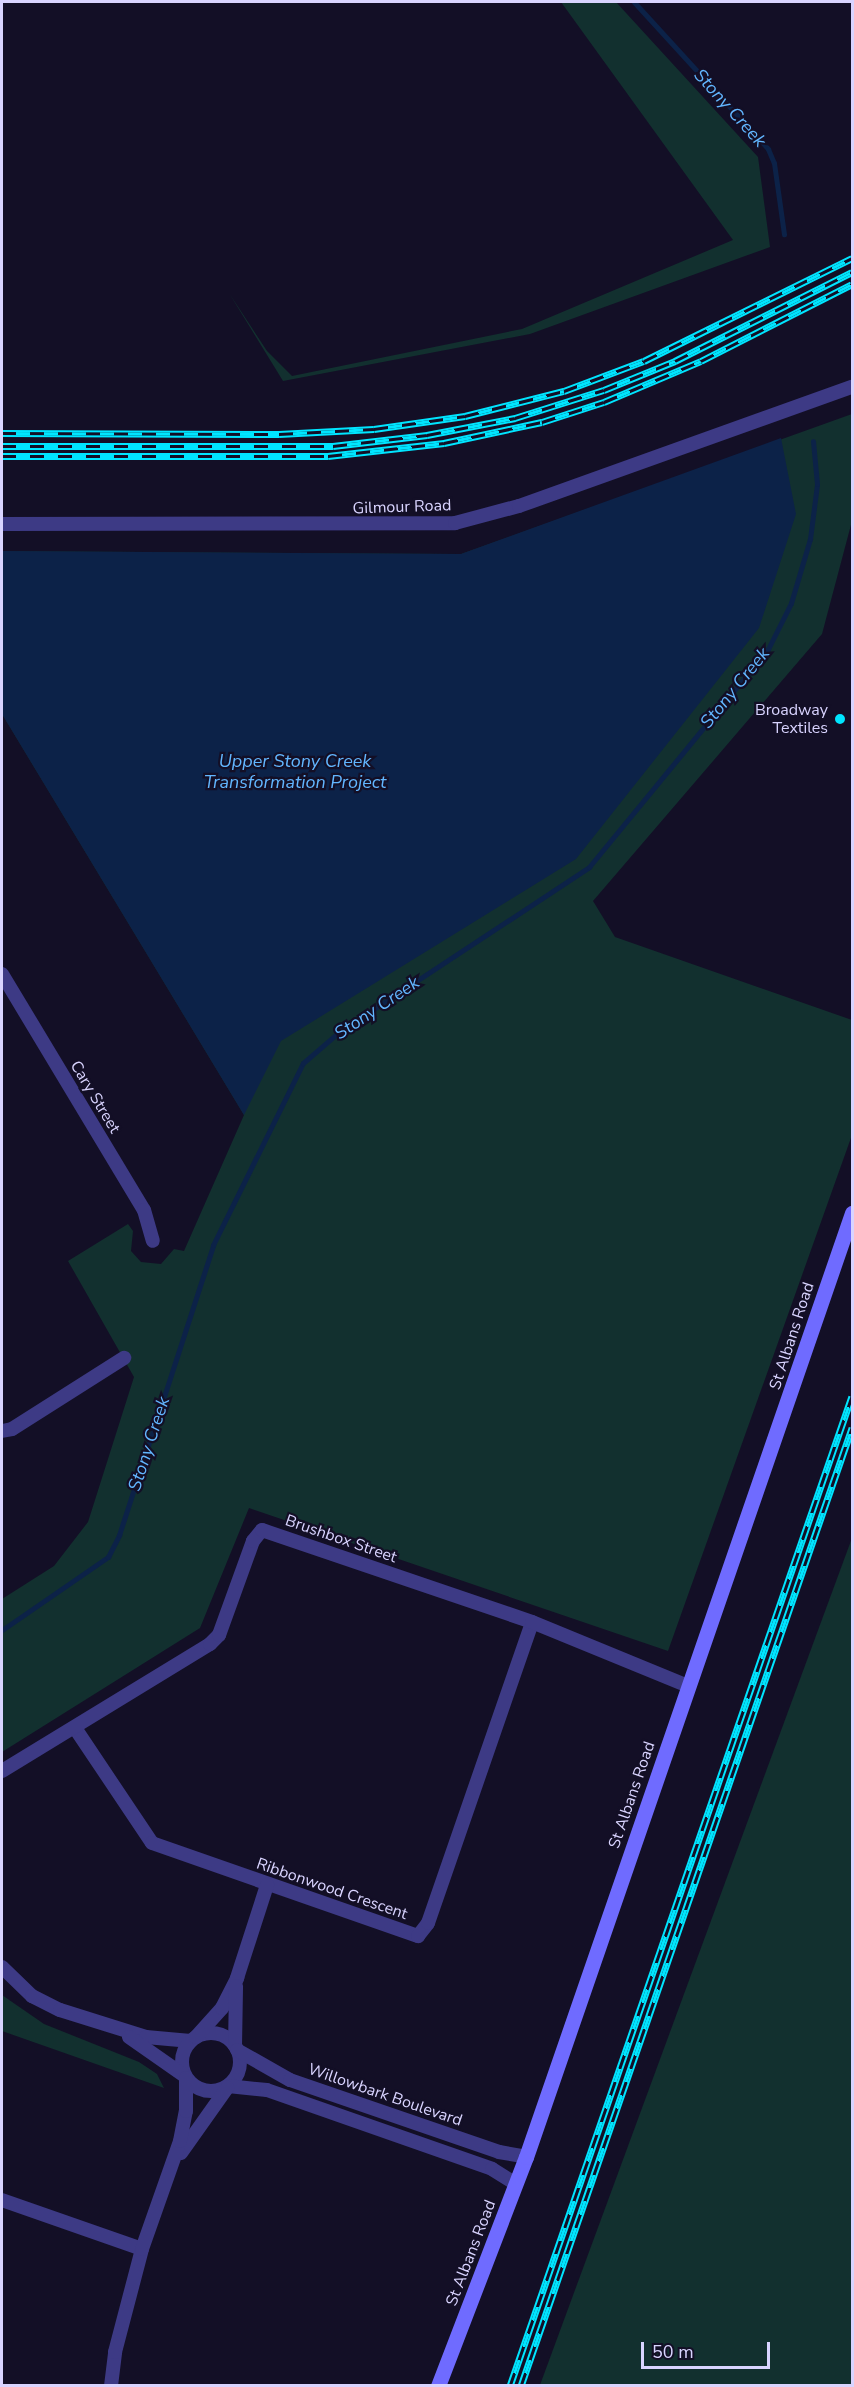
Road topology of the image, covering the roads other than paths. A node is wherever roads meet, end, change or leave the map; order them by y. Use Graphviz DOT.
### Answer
graph roads {
  1 [pos="852,387"];
  2 [pos="2,524"];
  3 [pos="2,974"];
  4 [pos="852,1213"];
  5 [pos="153,1241"];
  6 [pos="124,1358"];
  7 [pos="2,1431"];
  8 [pos="532,1622"];
  9 [pos="688,1686"];
  10 [pos="75,1728"];
  11 [pos="2,1771"];
  12 [pos="267,1885"];
  13 [pos="2,1967"];
  14 [pos="237,1978"];
  15 [pos="111,2028"];
  16 [pos="193,2040"];
  17 [pos="236,2048"];
  18 [pos="186,2077"];
  19 [pos="228,2086"];
  20 [pos="526,2157"];
  21 [pos="170,2173"];
  22 [pos="516,2184"];
  23 [pos="2,2200"];
  24 [pos="141,2249"];
  25 [pos="111,2385"];
  26 [pos="438,2385"];
  1 -- 2 [label="street, Gilmour Road"];
  3 -- 5 [label="street, Cary Street"];
  4 -- 9 [label="main road, St Albans Road"];
  6 -- 7 [label="street"];
  8 -- 9 [label="street, Brushbox Street"];
  8 -- 10 [label="street, Brushbox Street"];
  8 -- 12 [label="street, Ribbonwood Crescent"];
  9 -- 20 [label="main road, St Albans Road"];
  10 -- 11 [label="street, Brushbox Street"];
  10 -- 12 [label="street, Ribbonwood Crescent"];
  12 -- 14 [label="street"];
  13 -- 15 [label="street"];
  14 -- 16 [label="street"];
  14 -- 17 [label="street"];
  15 -- 16 [label="street"];
  15 -- 18 [label="street"];
  16 -- 17 [label="street"];
  16 -- 18 [label="street"];
  17 -- 19 [label="street"];
  17 -- 20 [label="street, Willowbark Boulevard"];
  18 -- 19 [label="street"];
  18 -- 21 [label="street"];
  19 -- 21 [label="street"];
  19 -- 22 [label="street, Willowbark Boulevard"];
  20 -- 22 [label="main road, St Albans Road"];
  21 -- 24 [label="street"];
  22 -- 26 [label="main road, St Albans Road"];
  23 -- 24 [label="street"];
  24 -- 25 [label="street"];
}
